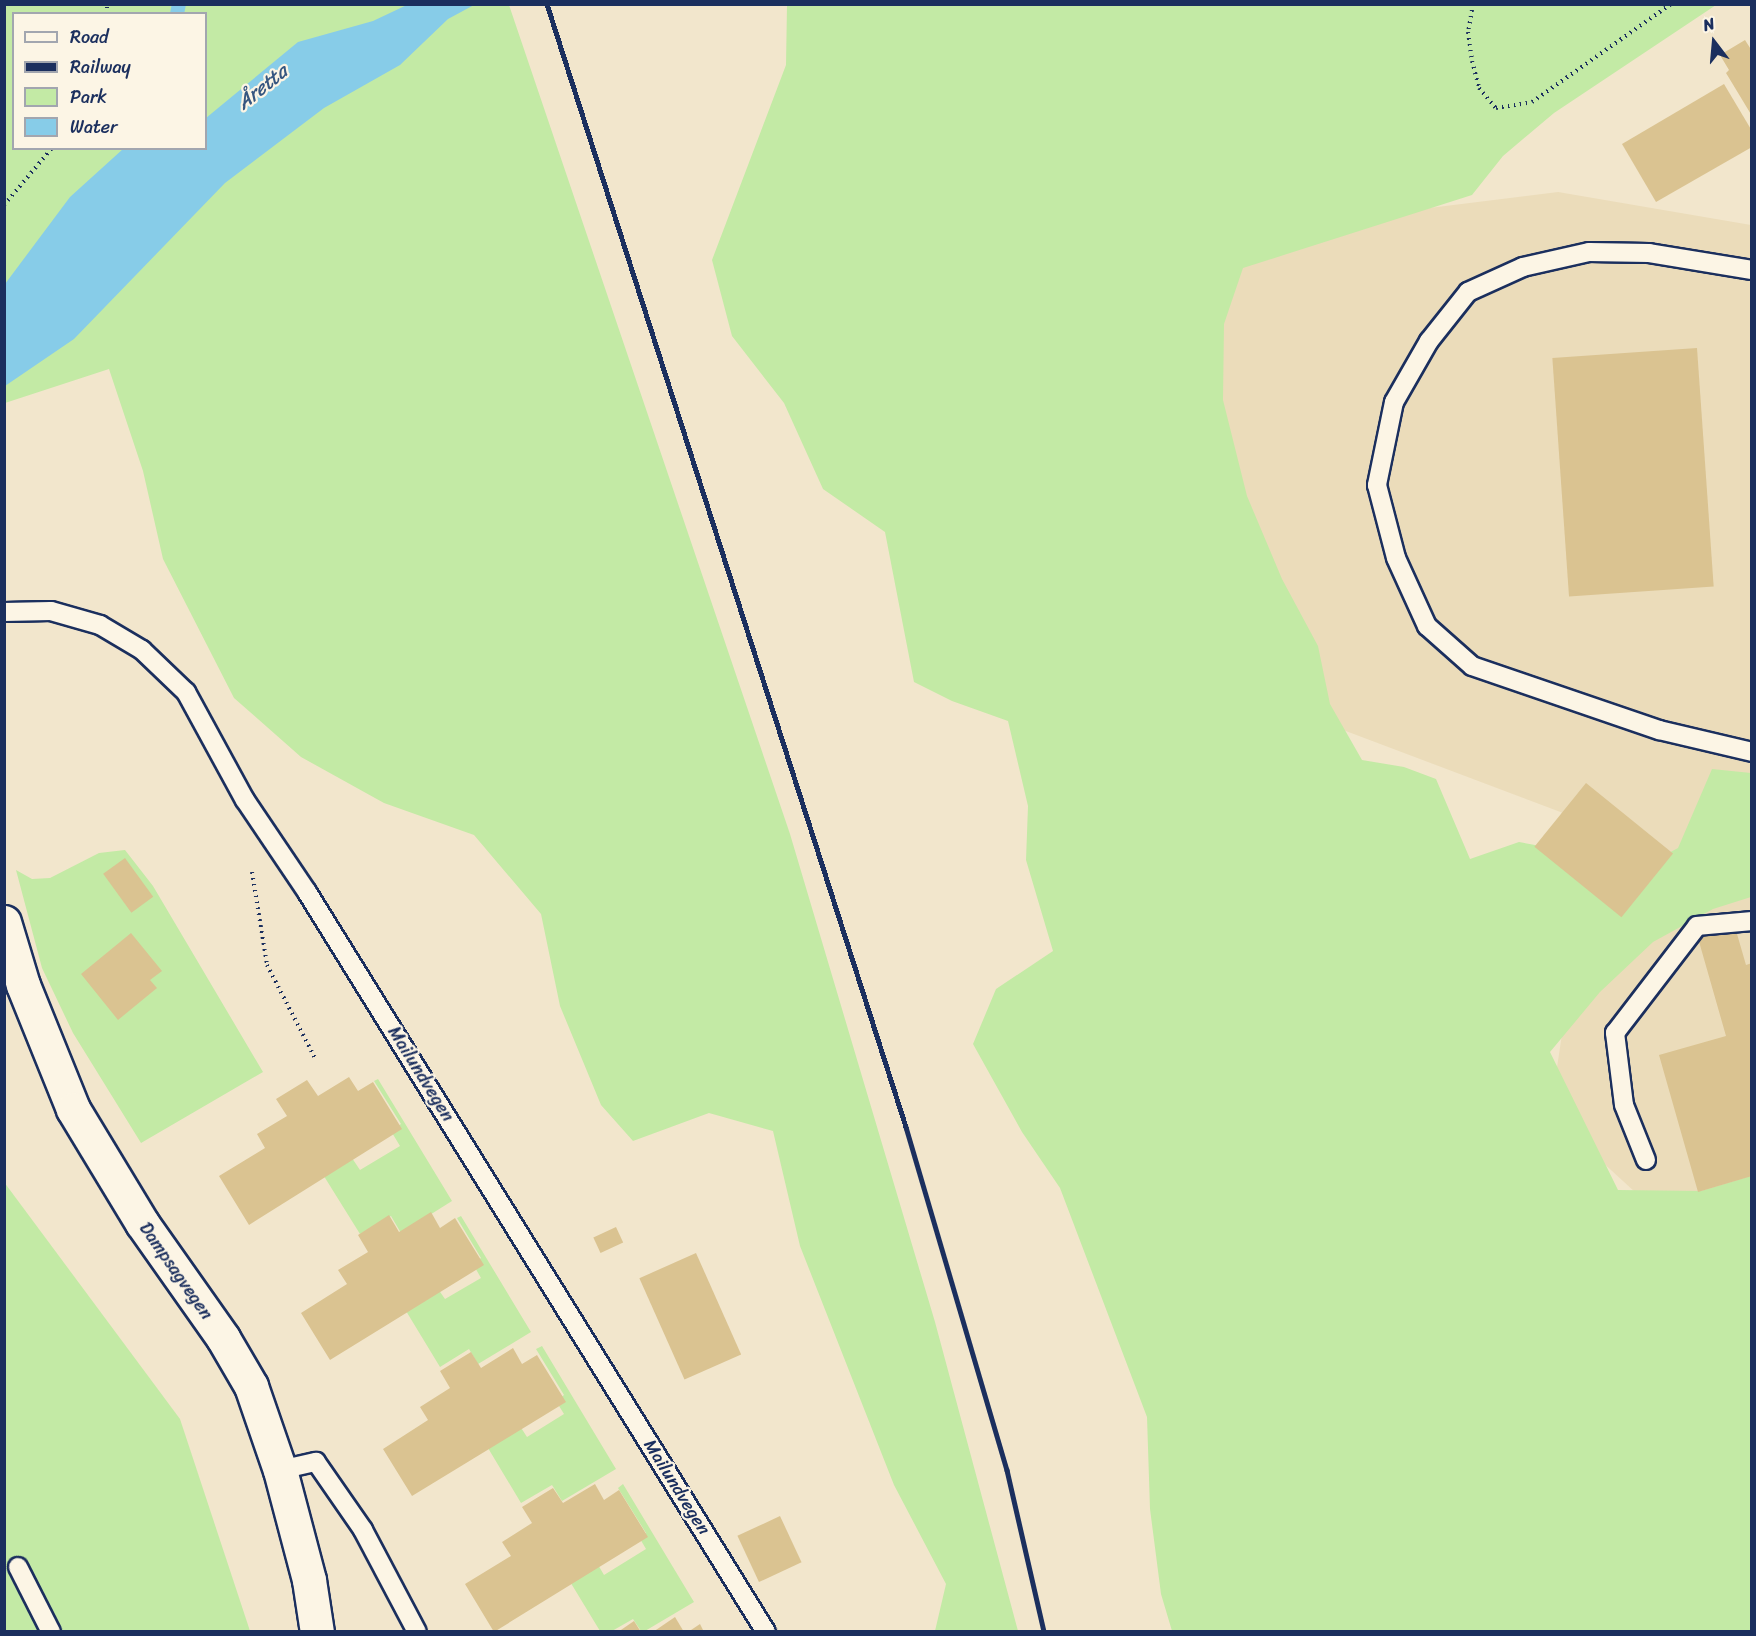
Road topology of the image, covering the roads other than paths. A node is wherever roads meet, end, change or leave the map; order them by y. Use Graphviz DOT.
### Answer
graph roads {
  1 [pos="1752,270"];
  2 [pos="4,612"];
  3 [pos="1752,752"];
  4 [pos="1752,921"];
  5 [pos="4,922"];
  6 [pos="1646,1160"];
  7 [pos="280,1470"];
  8 [pos="18,1567"];
  9 [pos="51,1632"];
  10 [pos="317,1632"];
  11 [pos="417,1632"];
  12 [pos="766,1632"];
  1 -- 3 [label="lane"];
  2 -- 12 [label="lane, Mailundvegen"];
  4 -- 6 [label="lane"];
  5 -- 7 [label="street, Dampsagvegen"];
  7 -- 10 [label="street, Dampsagvegen"];
  7 -- 11 [label="lane"];
  8 -- 9 [label="lane"];
}
